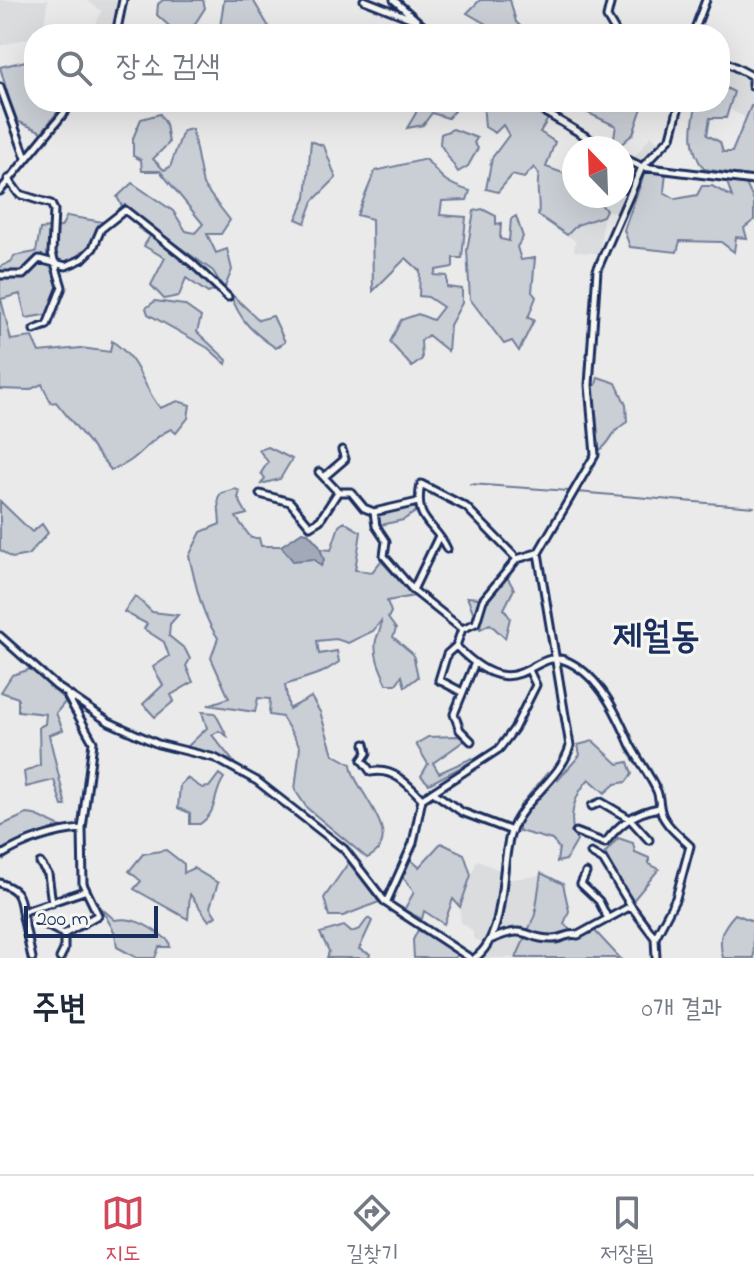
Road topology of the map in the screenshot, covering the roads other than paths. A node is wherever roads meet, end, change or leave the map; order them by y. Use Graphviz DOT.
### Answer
graph roads {
  1 [pos="123,0"];
  2 [pos="364,0"];
  3 [pos="394,0"];
  4 [pos="611,0"];
  5 [pos="704,0"];
  6 [pos="415,20"];
  7 [pos="118,24"];
  8 [pos="420,24"];
  9 [pos="611,24"];
  10 [pos="696,24"];
  11 [pos="730,64"];
  12 [pos="752,86"];
  13 [pos="0,87"];
  14 [pos="65,112"];
  15 [pos="545,112"];
  16 [pos="677,112"];
  17 [pos="585,136"];
  18 [pos="26,158"];
  19 [pos="634,163"];
  20 [pos="642,167"];
  21 [pos="8,179"];
  22 [pos="754,181"];
  23 [pos="0,191"];
  24 [pos="55,264"];
  25 [pos="0,275"];
  26 [pos="228,297"];
  27 [pos="34,330"];
  28 [pos="342,450"];
  29 [pos="319,472"];
  30 [pos="324,477"];
  31 [pos="338,492"];
  32 [pos="260,494"];
  33 [pos="418,502"];
  34 [pos="374,512"];
  35 [pos="438,538"];
  36 [pos="447,549"];
  37 [pos="538,553"];
  38 [pos="517,559"];
  39 [pos="413,590"];
  40 [pos="462,629"];
  41 [pos="0,636"];
  42 [pos="456,646"];
  43 [pos="556,660"];
  44 [pos="474,665"];
  45 [pos="529,670"];
  46 [pos="462,692"];
  47 [pos="65,693"];
  48 [pos="471,741"];
  49 [pos="365,744"];
  50 [pos="433,792"];
  51 [pos="422,799"];
  52 [pos="592,806"];
  53 [pos="659,808"];
  54 [pos="630,819"];
  55 [pos="82,829"];
  56 [pos="512,831"];
  57 [pos="576,832"];
  58 [pos="649,840"];
  59 [pos="591,853"];
  60 [pos="0,856"];
  61 [pos="40,863"];
  62 [pos="586,873"];
  63 [pos="0,883"];
  64 [pos="84,891"];
  65 [pos="52,903"];
  66 [pos="386,903"];
  67 [pos="631,906"];
  68 [pos="22,912"];
  69 [pos="608,919"];
  70 [pos="46,925"];
  71 [pos="64,934"];
  72 [pos="655,938"];
  73 [pos="490,940"];
  74 [pos="32,958"];
  75 [pos="60,958"];
  76 [pos="472,958"];
  77 [pos="656,958"];
  1 -- 7 [label="street"];
  2 -- 6 [label="street"];
  3 -- 6 [label="street"];
  4 -- 9 [label="street"];
  5 -- 10 [label="street"];
  6 -- 8 [label="street"];
  11 -- 12 [label="street"];
  13 -- 18 [label="street"];
  14 -- 18 [label="street"];
  15 -- 17 [label="street"];
  16 -- 20 [label="street"];
  18 -- 21 [label="street"];
  19 -- 20 [label="street"];
  20 -- 22 [label="street"];
  20 -- 37 [label="street"];
  21 -- 23 [label="street"];
  21 -- 24 [label="street"];
  24 -- 25 [label="street"];
  24 -- 26 [label="street"];
  24 -- 27 [label="street"];
  28 -- 30 [label="street"];
  29 -- 30 [label="street"];
  30 -- 31 [label="street"];
  31 -- 32 [label="street"];
  31 -- 34 [label="street"];
  33 -- 34 [label="street"];
  33 -- 35 [label="street"];
  33 -- 38 [label="street"];
  34 -- 39 [label="street"];
  35 -- 36 [label="street"];
  35 -- 39 [label="street"];
  37 -- 38 [label="street"];
  37 -- 43 [label="street"];
  38 -- 40 [label="street"];
  39 -- 40 [label="street"];
  40 -- 42 [label="street"];
  41 -- 47 [label="street"];
  42 -- 44 [label="street"];
  42 -- 46 [label="street"];
  43 -- 45 [label="street"];
  43 -- 53 [label="street"];
  43 -- 56 [label="street"];
  44 -- 45 [label="street"];
  44 -- 46 [label="street"];
  45 -- 50 [label="street"];
  46 -- 48 [label="street"];
  47 -- 55 [label="street"];
  47 -- 66 [label="street"];
  49 -- 51 [label="street"];
  50 -- 51 [label="street"];
  50 -- 56 [label="street"];
  51 -- 66 [label="street"];
  52 -- 54 [label="street"];
  53 -- 54 [label="street"];
  53 -- 72 [label="street"];
  54 -- 57 [label="street"];
  54 -- 58 [label="street"];
  55 -- 60 [label="street"];
  55 -- 64 [label="street"];
  56 -- 73 [label="street"];
  59 -- 67 [label="street"];
  61 -- 65 [label="street"];
  62 -- 69 [label="street"];
  63 -- 68 [label="street"];
  64 -- 65 [label="street"];
  64 -- 71 [label="street"];
  65 -- 68 [label="street"];
  66 -- 76 [label="street"];
  67 -- 69 [label="street"];
  67 -- 72 [label="street"];
  68 -- 74 [label="street"];
  69 -- 73 [label="street"];
  70 -- 71 [label="street"];
  71 -- 75 [label="street"];
  72 -- 77 [label="street"];
  73 -- 76 [label="street"];
}
